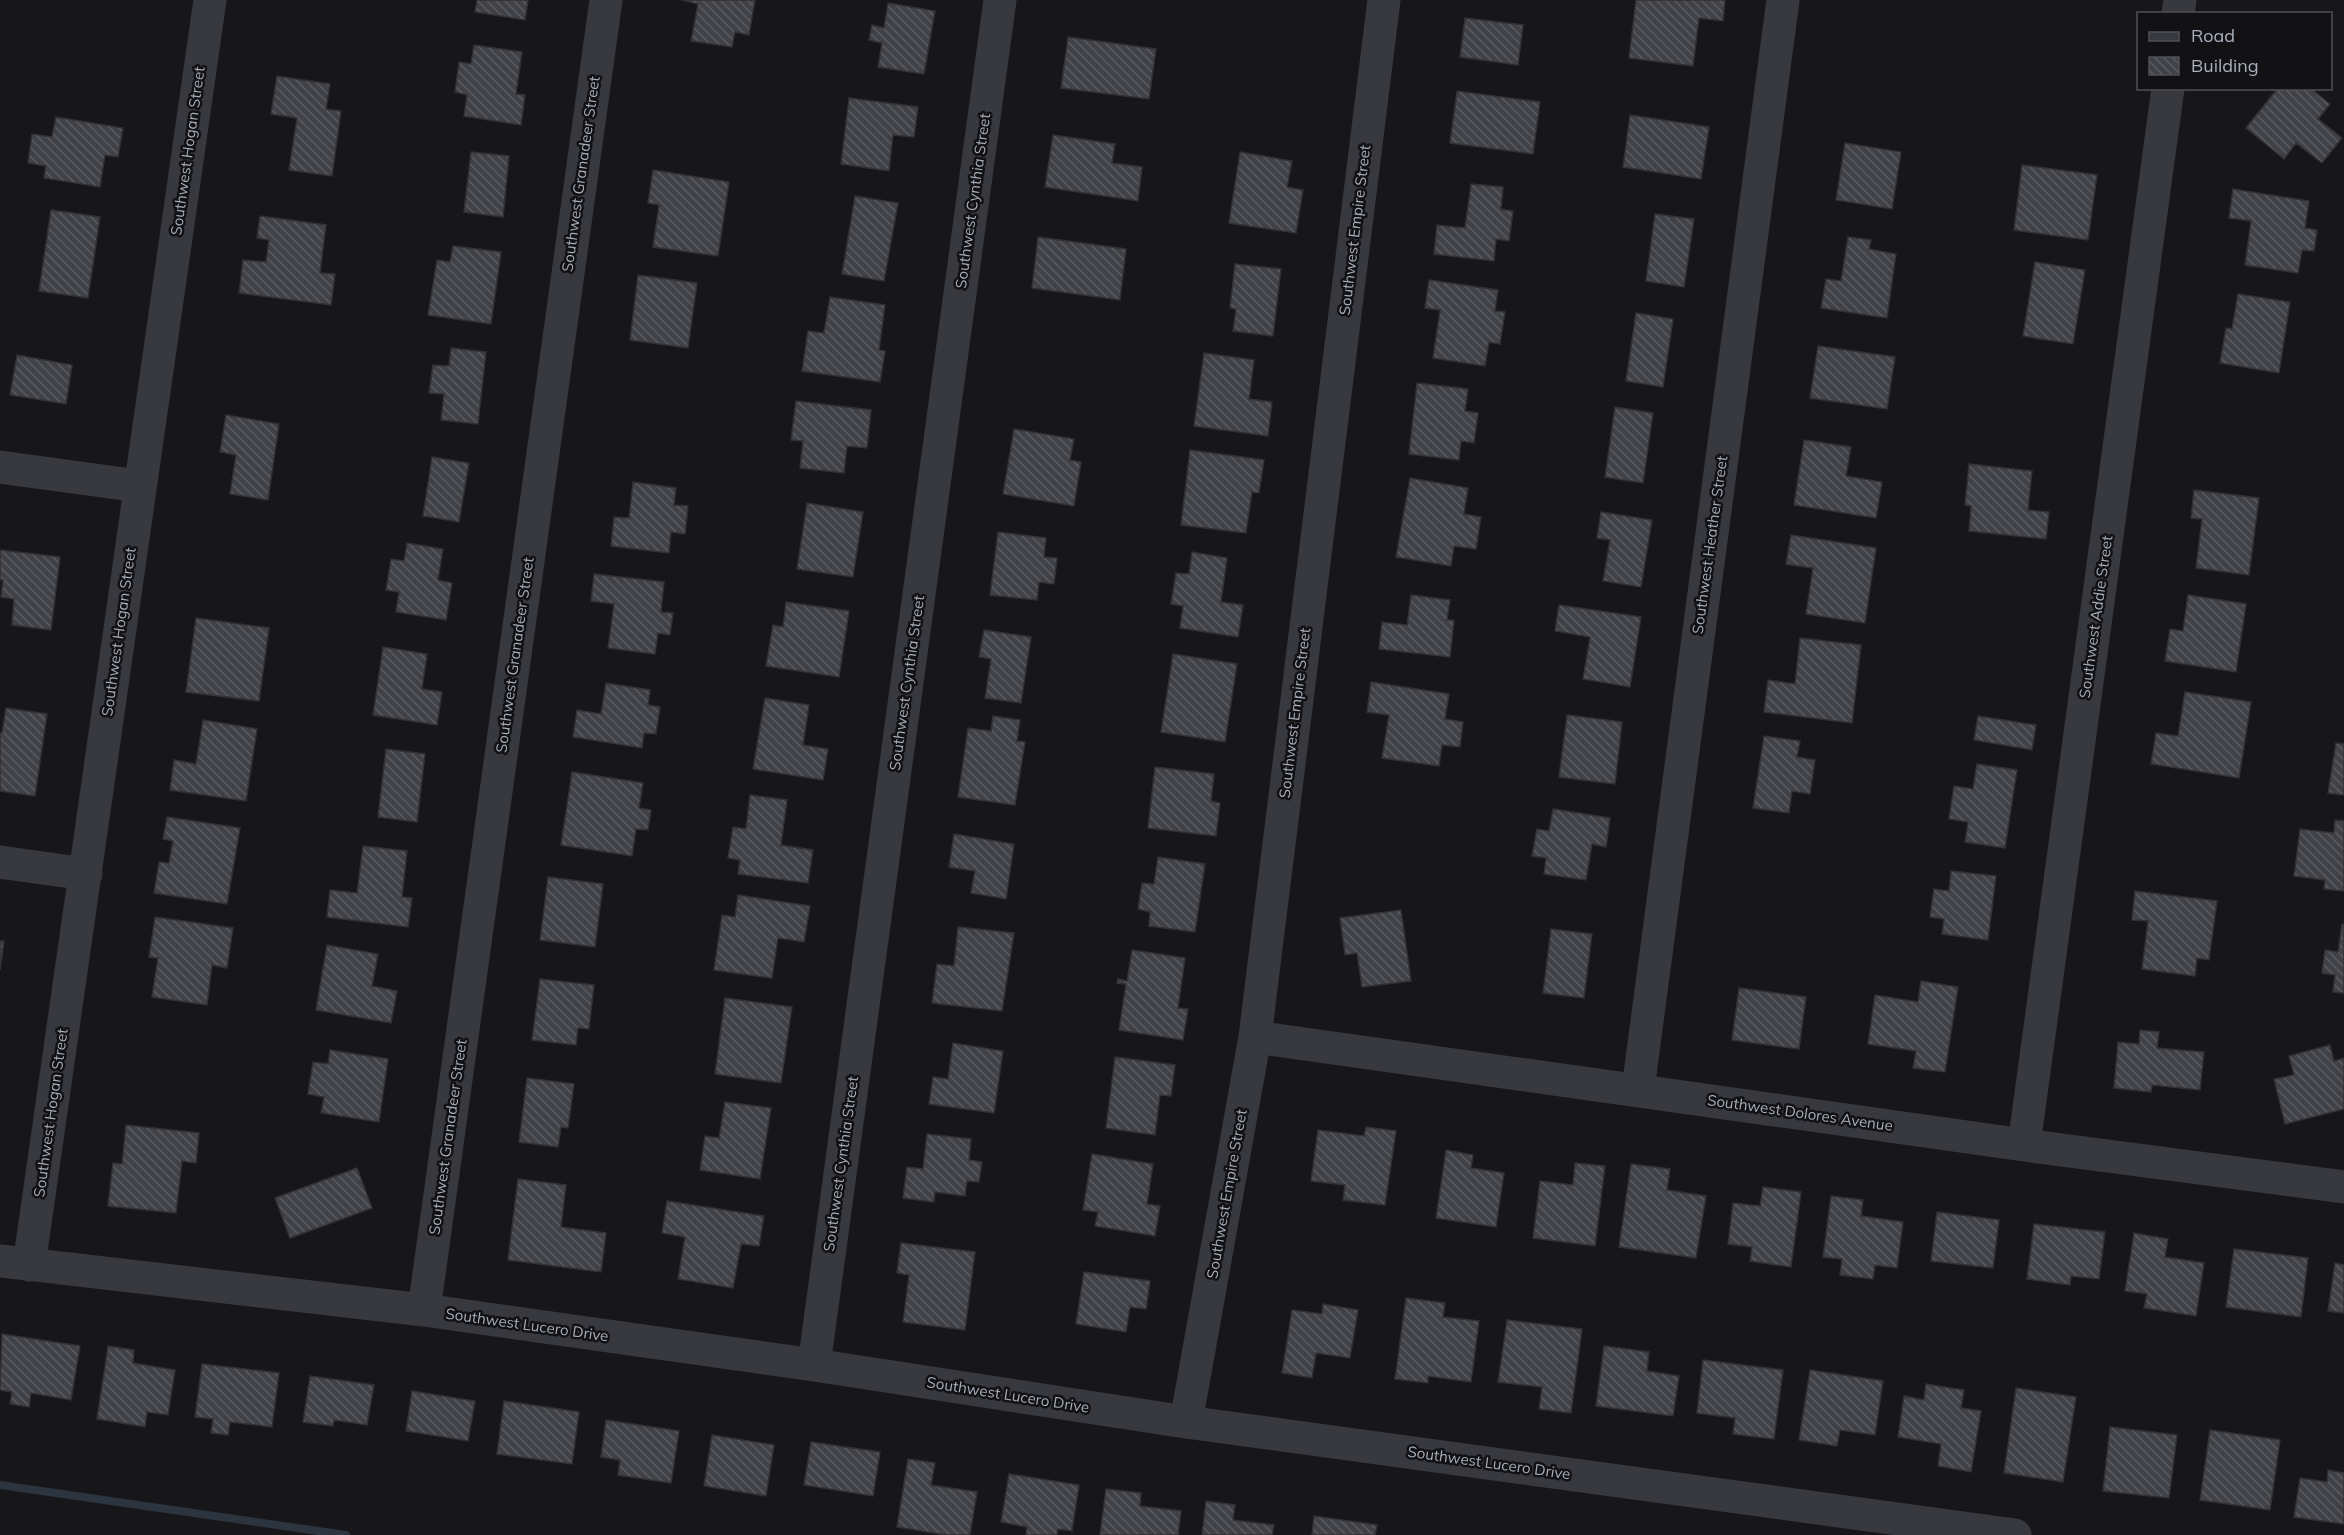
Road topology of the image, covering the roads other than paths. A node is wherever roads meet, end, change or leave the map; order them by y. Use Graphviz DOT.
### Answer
graph roads {
  1 [pos="210,0"];
  2 [pos="606,0"];
  3 [pos="1000,0"];
  4 [pos="1384,0"];
  5 [pos="1783,0"];
  6 [pos="2168,90"];
  7 [pos="0,467"];
  8 [pos="139,486"];
  9 [pos="0,862"];
  10 [pos="86,874"];
  11 [pos="1255,1037"];
  12 [pos="1638,1089"];
  13 [pos="2024,1145"];
  14 [pos="2344,1187"];
  15 [pos="15,1263"];
  16 [pos="424,1310"];
  17 [pos="814,1365"];
  18 [pos="1186,1422"];
  19 [pos="1935,1529"];
  20 [pos="2015,1535"];
  1 -- 8 [label="street, Southwest Hogan Street"];
  2 -- 16 [label="street, Southwest Granadeer Street"];
  3 -- 17 [label="street, Southwest Cynthia Street"];
  4 -- 11 [label="street, Southwest Empire Street"];
  5 -- 12 [label="street, Southwest Heather Street"];
  6 -- 13 [label="street, Southwest Addie Street"];
  7 -- 8 [label="street"];
  8 -- 10 [label="street, Southwest Hogan Street"];
  9 -- 10 [label="street"];
  10 -- 15 [label="street, Southwest Hogan Street"];
  11 -- 12 [label="street, Southwest Dolores Avenue"];
  11 -- 18 [label="street, Southwest Empire Street"];
  12 -- 13 [label="street, Southwest Dolores Avenue"];
  13 -- 14 [label="street, Southwest Dolores Avenue"];
  15 -- 16 [label="street, Southwest Lucero Drive"];
  16 -- 17 [label="street, Southwest Lucero Drive"];
  17 -- 18 [label="street, Southwest Lucero Drive"];
  18 -- 19 [label="street, Southwest Lucero Drive"];
  19 -- 20 [label="street, Southwest Lucero Drive"];
}
